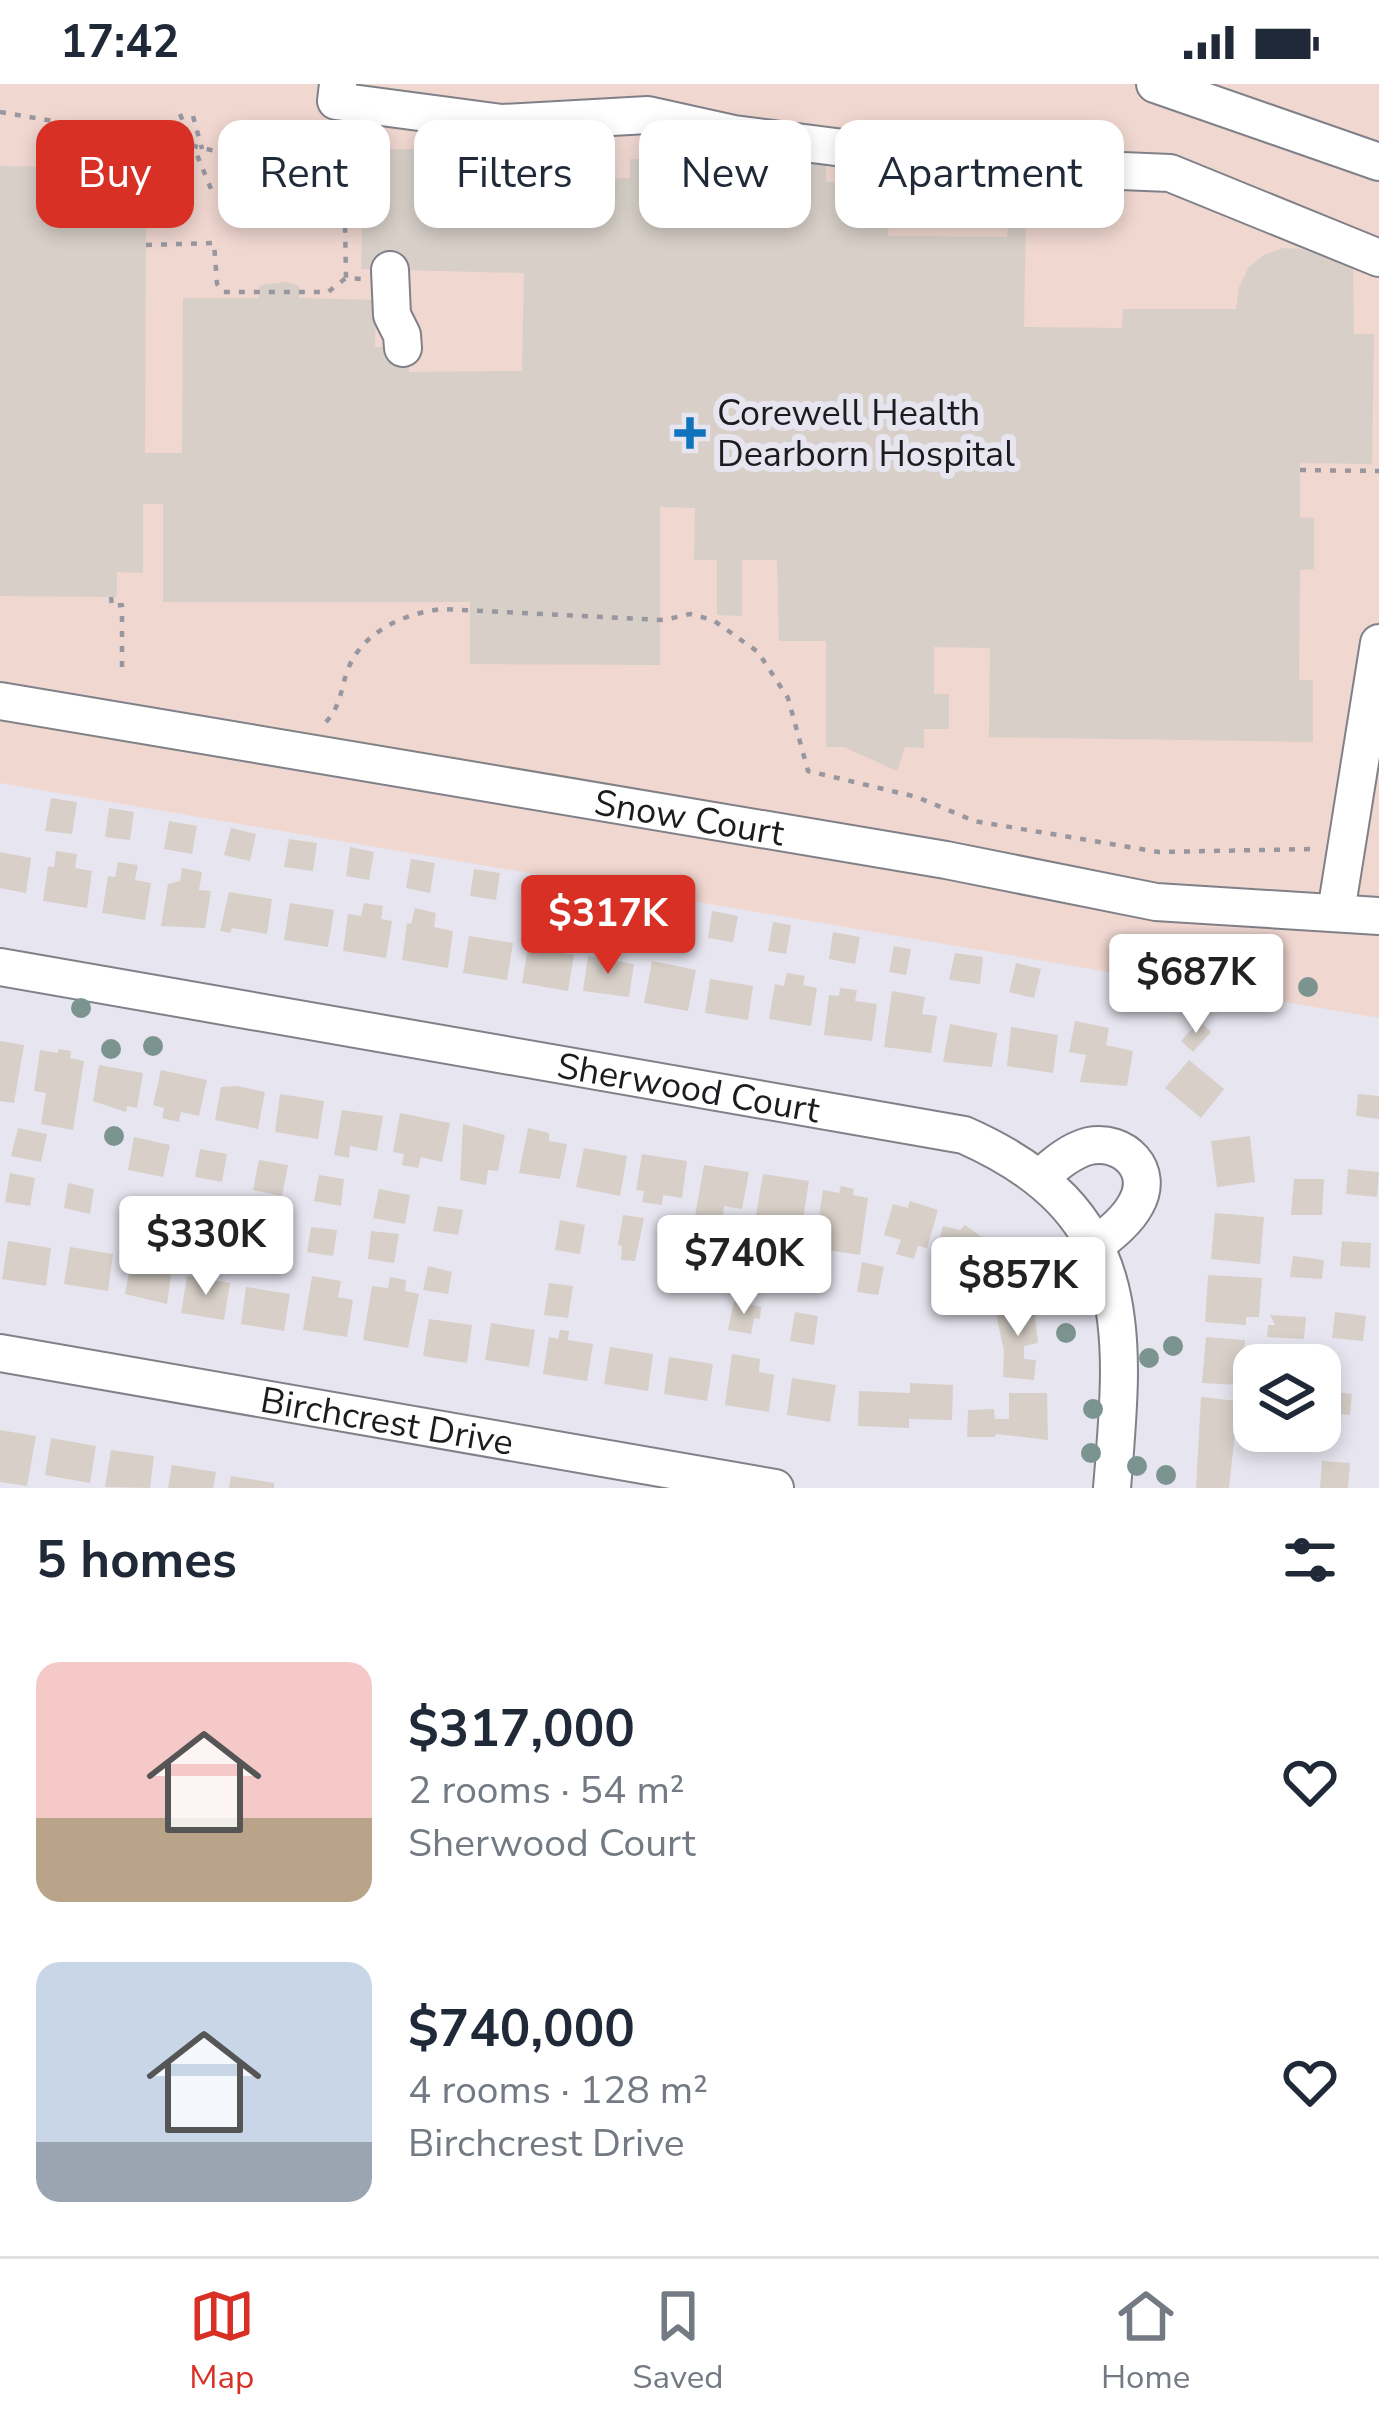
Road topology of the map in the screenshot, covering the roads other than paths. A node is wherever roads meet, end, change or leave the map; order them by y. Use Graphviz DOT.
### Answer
graph roads {
  1 [pos="338,84"];
  2 [pos="1155,84"];
  3 [pos="1379,162"];
  4 [pos="1379,258"];
  5 [pos="390,275"];
  6 [pos="403,347"];
  7 [pos="1379,643"];
  8 [pos="0,701"];
  9 [pos="1336,912"];
  10 [pos="1379,916"];
  11 [pos="0,967"];
  12 [pos="1040,1178"];
  13 [pos="1095,1246"];
  14 [pos="0,1353"];
  15 [pos="776,1488"];
  16 [pos="1112,1488"];
  1 -- 4 [label="street"];
  2 -- 3 [label="street"];
  5 -- 6 [label="street"];
  7 -- 9 [label="street"];
  8 -- 9 [label="street, Snow Court"];
  9 -- 10 [label="street, Snow Court"];
  11 -- 12 [label="street, Sherwood Court"];
  12 -- 13 [label="street, Sherwood Court"];
  12 -- 13 [label="street"];
  13 -- 16 [label="street, Sherwood Court"];
  14 -- 15 [label="street, Birchcrest Drive"];
}
